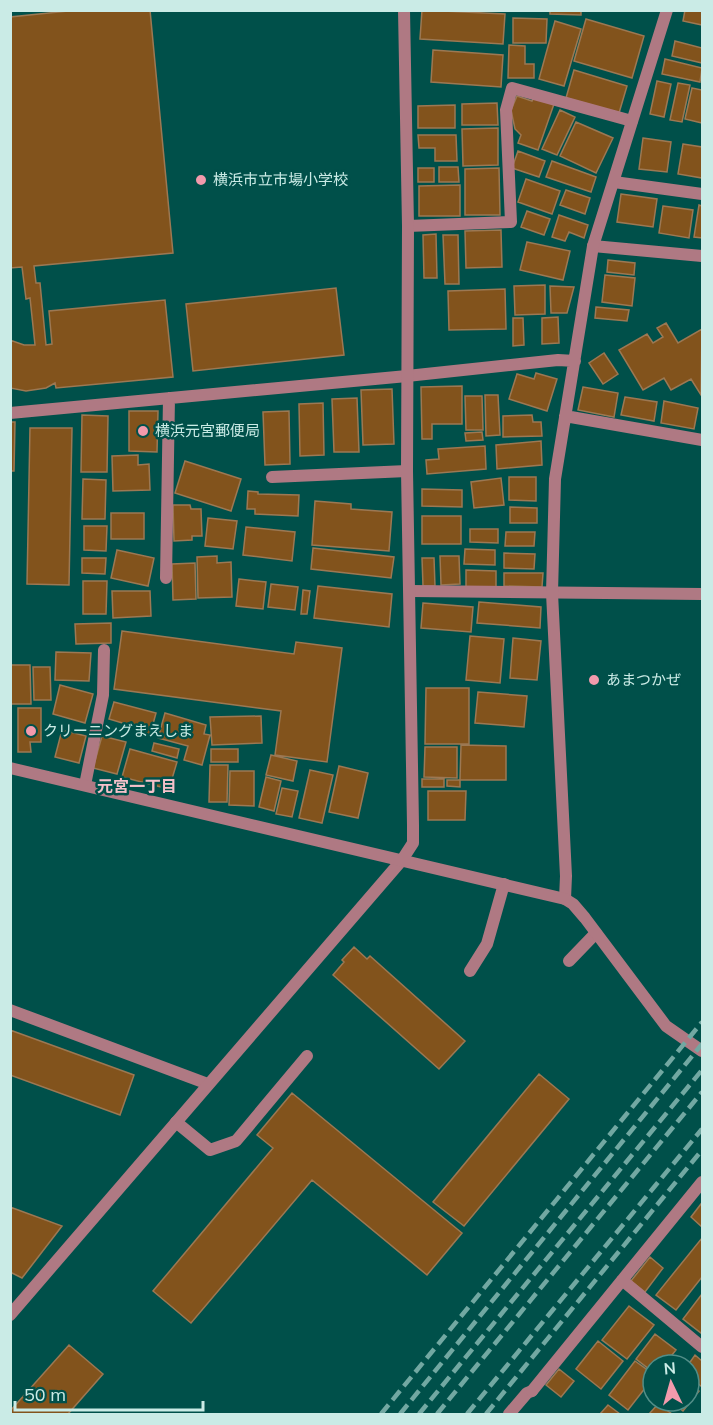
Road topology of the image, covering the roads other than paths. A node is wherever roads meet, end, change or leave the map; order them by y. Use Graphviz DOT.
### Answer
graph roads {
  1 [pos="404,10"];
  2 [pos="667,10"];
  3 [pos="632,121"];
  4 [pos="614,182"];
  5 [pos="702,194"];
  6 [pos="408,226"];
  7 [pos="593,246"];
  8 [pos="702,256"];
  9 [pos="575,361"];
  10 [pos="407,376"];
  11 [pos="169,399"];
  12 [pos="10,413"];
  13 [pos="565,416"];
  14 [pos="702,440"];
  15 [pos="407,471"];
  16 [pos="273,477"];
  17 [pos="166,578"];
  18 [pos="411,591"];
  19 [pos="552,593"];
  20 [pos="702,594"];
  21 [pos="104,650"];
  22 [pos="10,768"];
  23 [pos="85,785"];
  24 [pos="402,860"];
  25 [pos="504,884"];
  26 [pos="565,899"];
  27 [pos="596,933"];
  28 [pos="569,961"];
  29 [pos="470,971"];
  30 [pos="10,1010"];
  31 [pos="702,1051"];
  32 [pos="307,1056"];
  33 [pos="208,1084"];
  34 [pos="176,1122"];
  35 [pos="702,1182"];
  36 [pos="622,1280"];
  37 [pos="10,1315"];
  38 [pos="702,1347"];
  39 [pos="509,1414"];
  1 -- 6 [label="street"];
  2 -- 3 [label="street"];
  3 -- 4 [label="street"];
  3 -- 6 [label="street"];
  4 -- 5 [label="street"];
  4 -- 7 [label="street"];
  6 -- 10 [label="street"];
  7 -- 8 [label="street"];
  7 -- 9 [label="street"];
  9 -- 10 [label="street"];
  9 -- 13 [label="street"];
  10 -- 11 [label="street"];
  10 -- 15 [label="street"];
  11 -- 12 [label="street"];
  11 -- 17 [label="street"];
  13 -- 14 [label="street"];
  13 -- 19 [label="street"];
  15 -- 16 [label="street"];
  15 -- 18 [label="street"];
  18 -- 19 [label="street"];
  18 -- 24 [label="street"];
  19 -- 20 [label="street"];
  19 -- 26 [label="street"];
  21 -- 23 [label="street"];
  22 -- 23 [label="street"];
  23 -- 24 [label="street"];
  24 -- 25 [label="street"];
  24 -- 33 [label="street"];
  25 -- 26 [label="street"];
  25 -- 29 [label="street"];
  26 -- 27 [label="street"];
  27 -- 28 [label="street"];
  27 -- 31 [label="street"];
  30 -- 33 [label="street"];
  32 -- 34 [label="street"];
  33 -- 34 [label="street"];
  34 -- 37 [label="street"];
  35 -- 36 [label="street"];
  36 -- 38 [label="street"];
  36 -- 39 [label="street"];
}
